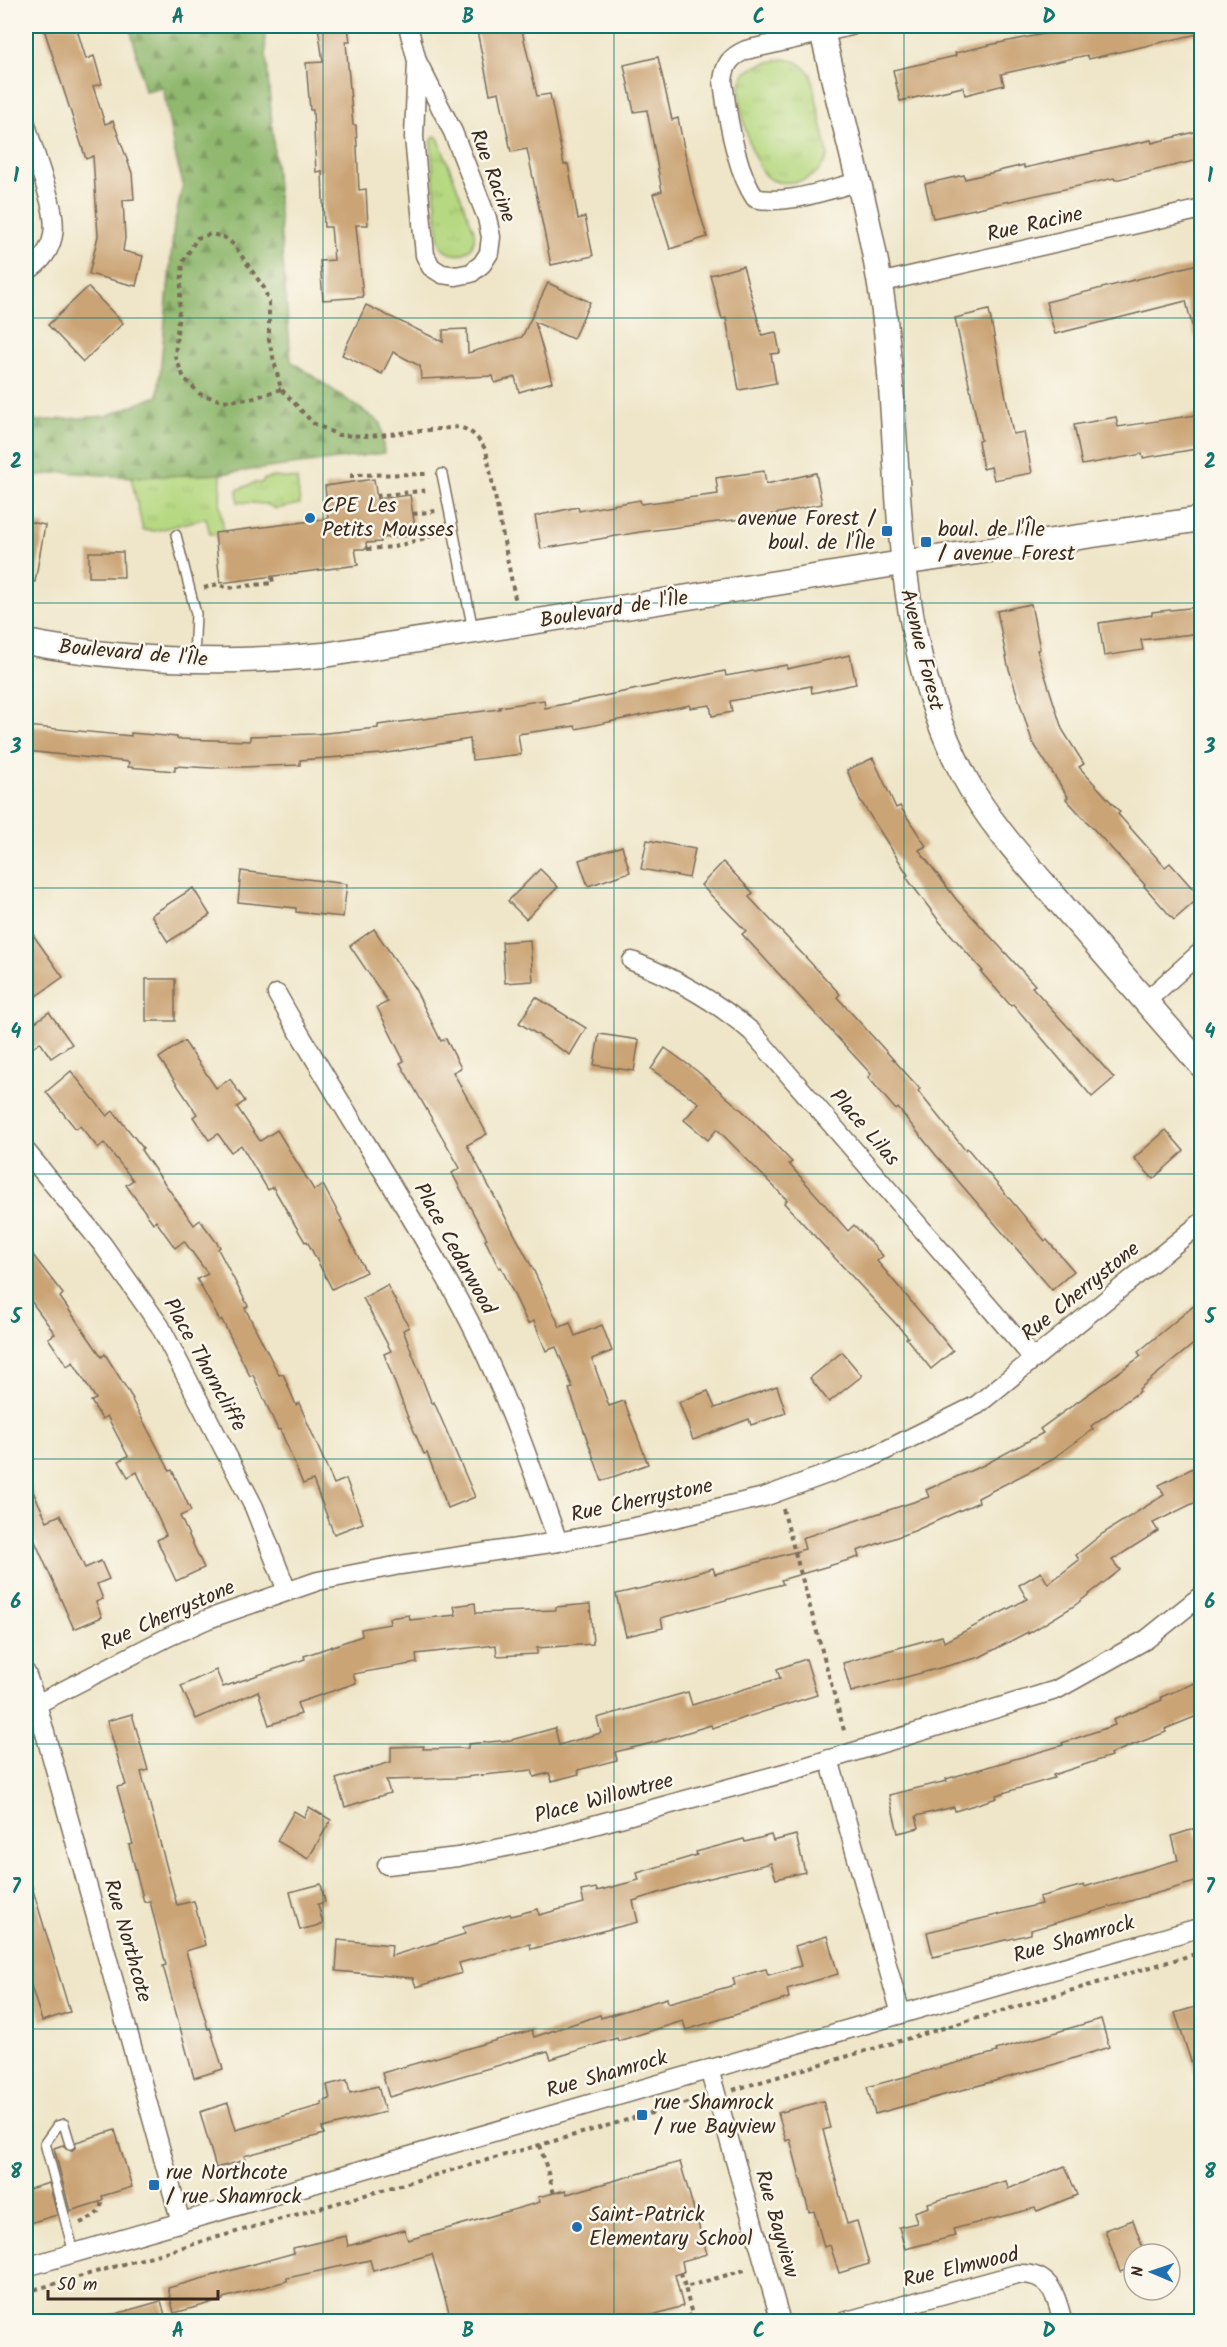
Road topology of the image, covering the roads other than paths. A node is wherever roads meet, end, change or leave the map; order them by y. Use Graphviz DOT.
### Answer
graph roads {
  1 [pos="408,26"];
  2 [pos="851,26"];
  3 [pos="822,29"];
  4 [pos="417,61"];
  5 [pos="26,124"];
  6 [pos="859,182"];
  7 [pos="1202,209"];
  8 [pos="26,272"];
  9 [pos="879,283"];
  10 [pos="442,474"];
  11 [pos="1202,519"];
  12 [pos="176,535"];
  13 [pos="902,562"];
  14 [pos="473,633"];
  15 [pos="26,642"];
  16 [pos="194,662"];
  17 [pos="1202,951"];
  18 [pos="632,962"];
  19 [pos="277,994"];
  20 [pos="1145,1002"];
  21 [pos="1202,1066"];
  22 [pos="26,1151"];
  23 [pos="1202,1222"];
  24 [pos="1034,1359"];
  25 [pos="558,1542"];
  26 [pos="286,1592"];
  27 [pos="1202,1595"];
  28 [pos="26,1673"];
  29 [pos="37,1704"];
  30 [pos="829,1759"];
  31 [pos="387,1865"];
  32 [pos="1202,1927"];
  33 [pos="901,2014"];
  34 [pos="709,2069"];
  35 [pos="70,2144"];
  36 [pos="182,2223"];
  37 [pos="74,2253"];
  38 [pos="26,2267"];
  39 [pos="781,2322"];
  40 [pos="843,2322"];
  41 [pos="1063,2322"];
  1 -- 4 [label="street, Rue Racine"];
  2 -- 3 [label="street"];
  3 -- 6 [label="street, Avenue Forest"];
  3 -- 6 [label="street"];
  4 -- 4 [label="street, Rue Racine"];
  5 -- 8 [label="street"];
  6 -- 9 [label="street, Avenue Forest"];
  7 -- 9 [label="street, Rue Racine"];
  9 -- 13 [label="street, Avenue Forest"];
  10 -- 14 [label="lane"];
  11 -- 13 [label="street, Boulevard de l'Île"];
  12 -- 16 [label="lane"];
  13 -- 14 [label="street, Boulevard de l'Île"];
  13 -- 20 [label="street, Avenue Forest"];
  14 -- 16 [label="street, Boulevard de l'Île"];
  15 -- 16 [label="street, Boulevard de l'Île"];
  17 -- 20 [label="street"];
  18 -- 24 [label="street, Place Lilas"];
  19 -- 25 [label="street, Place Cedarwood"];
  20 -- 21 [label="street, Avenue Forest"];
  22 -- 26 [label="street, Place Thorncliffe"];
  23 -- 24 [label="street, Rue Cherrystone"];
  24 -- 25 [label="street, Rue Cherrystone"];
  25 -- 26 [label="street, Rue Cherrystone"];
  26 -- 29 [label="street, Rue Cherrystone"];
  27 -- 30 [label="street, Place Willowtree"];
  28 -- 29 [label="street, Rue Northcote"];
  29 -- 36 [label="street, Rue Northcote"];
  30 -- 31 [label="street, Place Willowtree"];
  30 -- 33 [label="street"];
  32 -- 33 [label="street, Rue Shamrock"];
  33 -- 34 [label="street, Rue Shamrock"];
  34 -- 36 [label="street, Rue Shamrock"];
  34 -- 39 [label="street, Rue Bayview"];
  35 -- 37 [label="lane"];
  36 -- 37 [label="street, Rue Shamrock"];
  37 -- 38 [label="street, Rue Shamrock"];
  40 -- 41 [label="street, Rue Elmwood"];
}
